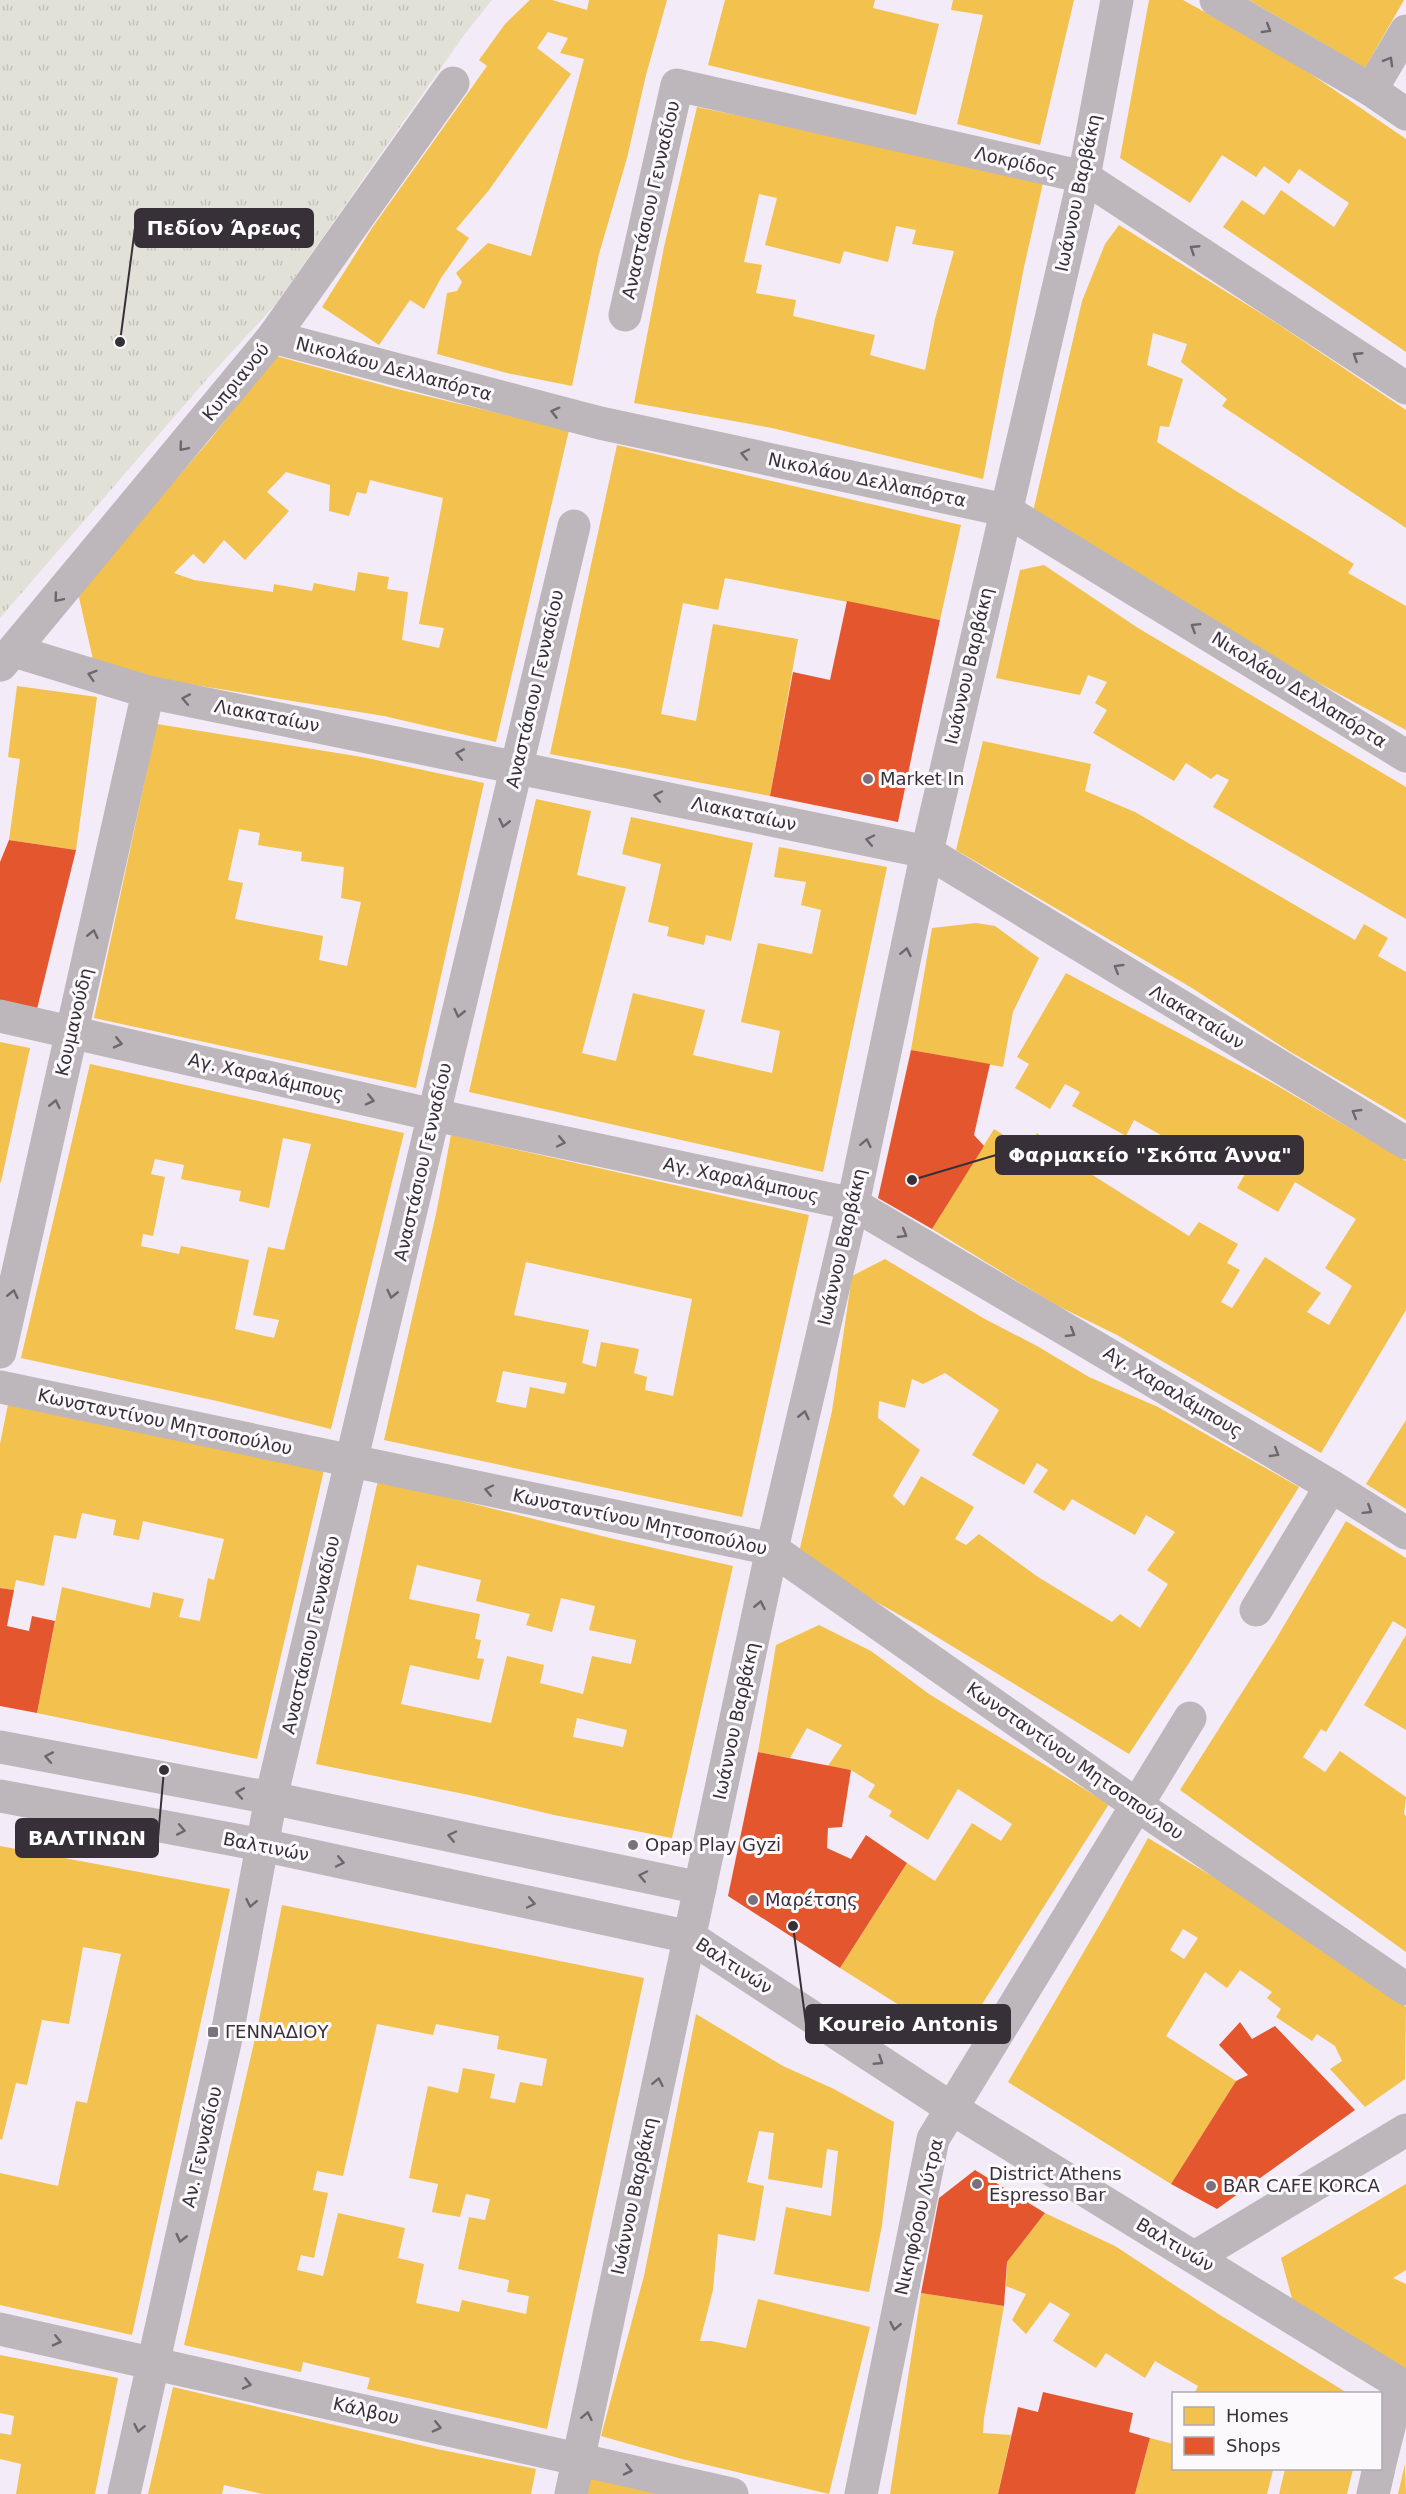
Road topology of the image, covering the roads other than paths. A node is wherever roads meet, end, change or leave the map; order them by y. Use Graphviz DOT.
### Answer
graph roads {
  1 [pos="1118,0"];
  2 [pos="1216,0"];
  3 [pos="1406,31"];
  4 [pos="453,83"];
  5 [pos="677,85"];
  6 [pos="1371,90"];
  7 [pos="1406,114"];
  8 [pos="1084,177"];
  9 [pos="625,315"];
  10 [pos="273,337"];
  11 [pos="1406,388"];
  12 [pos="1005,510"];
  13 [pos="574,526"];
  14 [pos="7,659"];
  15 [pos="148,692"];
  16 [pos="1406,756"];
  17 [pos="517,766"];
  18 [pos="927,852"];
  19 [pos="0,1016"];
  20 [pos="71,1033"];
  21 [pos="434,1115"];
  22 [pos="1406,1143"];
  23 [pos="853,1204"];
  24 [pos="0,1352"];
  25 [pos="0,1388"];
  26 [pos="352,1461"];
  27 [pos="1331,1486"];
  28 [pos="1406,1533"];
  29 [pos="772,1549"];
  30 [pos="1256,1610"];
  31 [pos="1190,1718"];
  32 [pos="0,1747"];
  33 [pos="0,1796"];
  34 [pos="271,1798"];
  35 [pos="1137,1805"];
  36 [pos="262,1845"];
  37 [pos="700,1888"];
  38 [pos="690,1937"];
  39 [pos="1406,1989"];
  40 [pos="951,2108"];
  41 [pos="1406,2130"];
  42 [pos="1195,2257"];
  43 [pos="0,2328"];
  44 [pos="153,2363"];
  45 [pos="1403,2384"];
  46 [pos="1382,2456"];
  47 [pos="578,2459"];
  48 [pos="1379,2470"];
  49 [pos="124,2494"];
  50 [pos="571,2494"];
  51 [pos="732,2494"];
  52 [pos="861,2494"];
  53 [pos="1373,2494"];
  1 -- 8 [label="street, Ιωάννου Βαρβάκη"];
  2 -- 6 [label="street, one-way"];
  6 -- 3 [label="street, one-way"];
  4 -- 10 [label="street, Κυπριανού"];
  5 -- 8 [label="street, Λοκρίδος"];
  5 -- 9 [label="street, Αναστάσιου Γενναδίου"];
  6 -- 7 [label="street"];
  11 -- 8 [label="street, Λοκρίδος, one-way"];
  8 -- 12 [label="street, Ιωάννου Βαρβάκη"];
  12 -- 10 [label="street, Νικολάου Δελλαπόρτα, one-way"];
  10 -- 14 [label="street, Κυπριανού, one-way"];
  16 -- 12 [label="street, Νικολάου Δελλαπόρτα, one-way"];
  12 -- 18 [label="street, Ιωάννου Βαρβάκη"];
  13 -- 17 [label="street, Αναστάσιου Γενναδίου"];
  15 -- 14 [label="street, Λιακαταίων, one-way"];
  17 -- 15 [label="street, Λιακαταίων, one-way"];
  20 -- 15 [label="street, Κουμανούδη, one-way"];
  18 -- 17 [label="street, Λιακαταίων, one-way"];
  17 -- 21 [label="street, Αναστάσιου Γενναδίου, one-way"];
  22 -- 18 [label="street, Λιακαταίων, one-way"];
  23 -- 18 [label="street, Ιωάννου Βαρβάκη, one-way"];
  19 -- 20 [label="street, Αγ. Χαραλάμπους"];
  20 -- 21 [label="street, Αγ. Χαραλάμπους, one-way"];
  24 -- 20 [label="street, Κουμανούδη, one-way"];
  21 -- 23 [label="street, Αγ. Χαραλάμπους, one-way"];
  21 -- 26 [label="street, Αναστάσιου Γενναδίου, one-way"];
  23 -- 27 [label="street, Αγ. Χαραλάμπους, one-way"];
  29 -- 23 [label="street, Ιωάννου Βαρβάκη, one-way"];
  25 -- 26 [label="street, Κωνσταντίνου Μητσοπούλου"];
  29 -- 26 [label="street, Κωνσταντίνου Μητσοπούλου, one-way"];
  26 -- 34 [label="street, Αναστάσιου Γενναδίου"];
  27 -- 28 [label="street, Αγ. Χαραλάμπους, one-way"];
  27 -- 30 [label="street"];
  29 -- 35 [label="street, Κωνσταντίνου Μητσοπούλου"];
  37 -- 29 [label="street, Ιωάννου Βαρβάκη, one-way"];
  31 -- 35 [label="street, Νικηφόρου Λύτρα"];
  34 -- 32 [label="street, one-way"];
  33 -- 36 [label="street, Βαλτινών, one-way"];
  34 -- 36 [label="street, Αν. Γενναδίου"];
  37 -- 34 [label="street, one-way"];
  35 -- 39 [label="street, Κωνσταντίνου Μητσοπούλου"];
  35 -- 40 [label="street, Νικηφόρου Λύτρα"];
  36 -- 38 [label="street, Βαλτινών, one-way"];
  36 -- 44 [label="street, Αν. Γενναδίου, one-way"];
  37 -- 38 [label="street, Ιωάννου Βαρβάκη"];
  38 -- 40 [label="street, Βαλτινών, one-way"];
  47 -- 38 [label="street, Ιωάννου Βαρβάκη, one-way"];
  40 -- 42 [label="street, Βαλτινών"];
  40 -- 52 [label="street, Νικηφόρου Λύτρα, one-way"];
  41 -- 42 [label="street"];
  42 -- 45 [label="street, Βαλτινών"];
  43 -- 44 [label="street, Κάλβου, one-way"];
  44 -- 47 [label="street, Κάλβου, one-way"];
  44 -- 49 [label="street, Αν. Γενναδίου, one-way"];
  45 -- 46 [label="street"];
  47 -- 50 [label="street, Ιωάννου Βαρβάκη"];
  47 -- 51 [label="street, Κάλβου, one-way"];
  48 -- 53 [label="street"];
}
